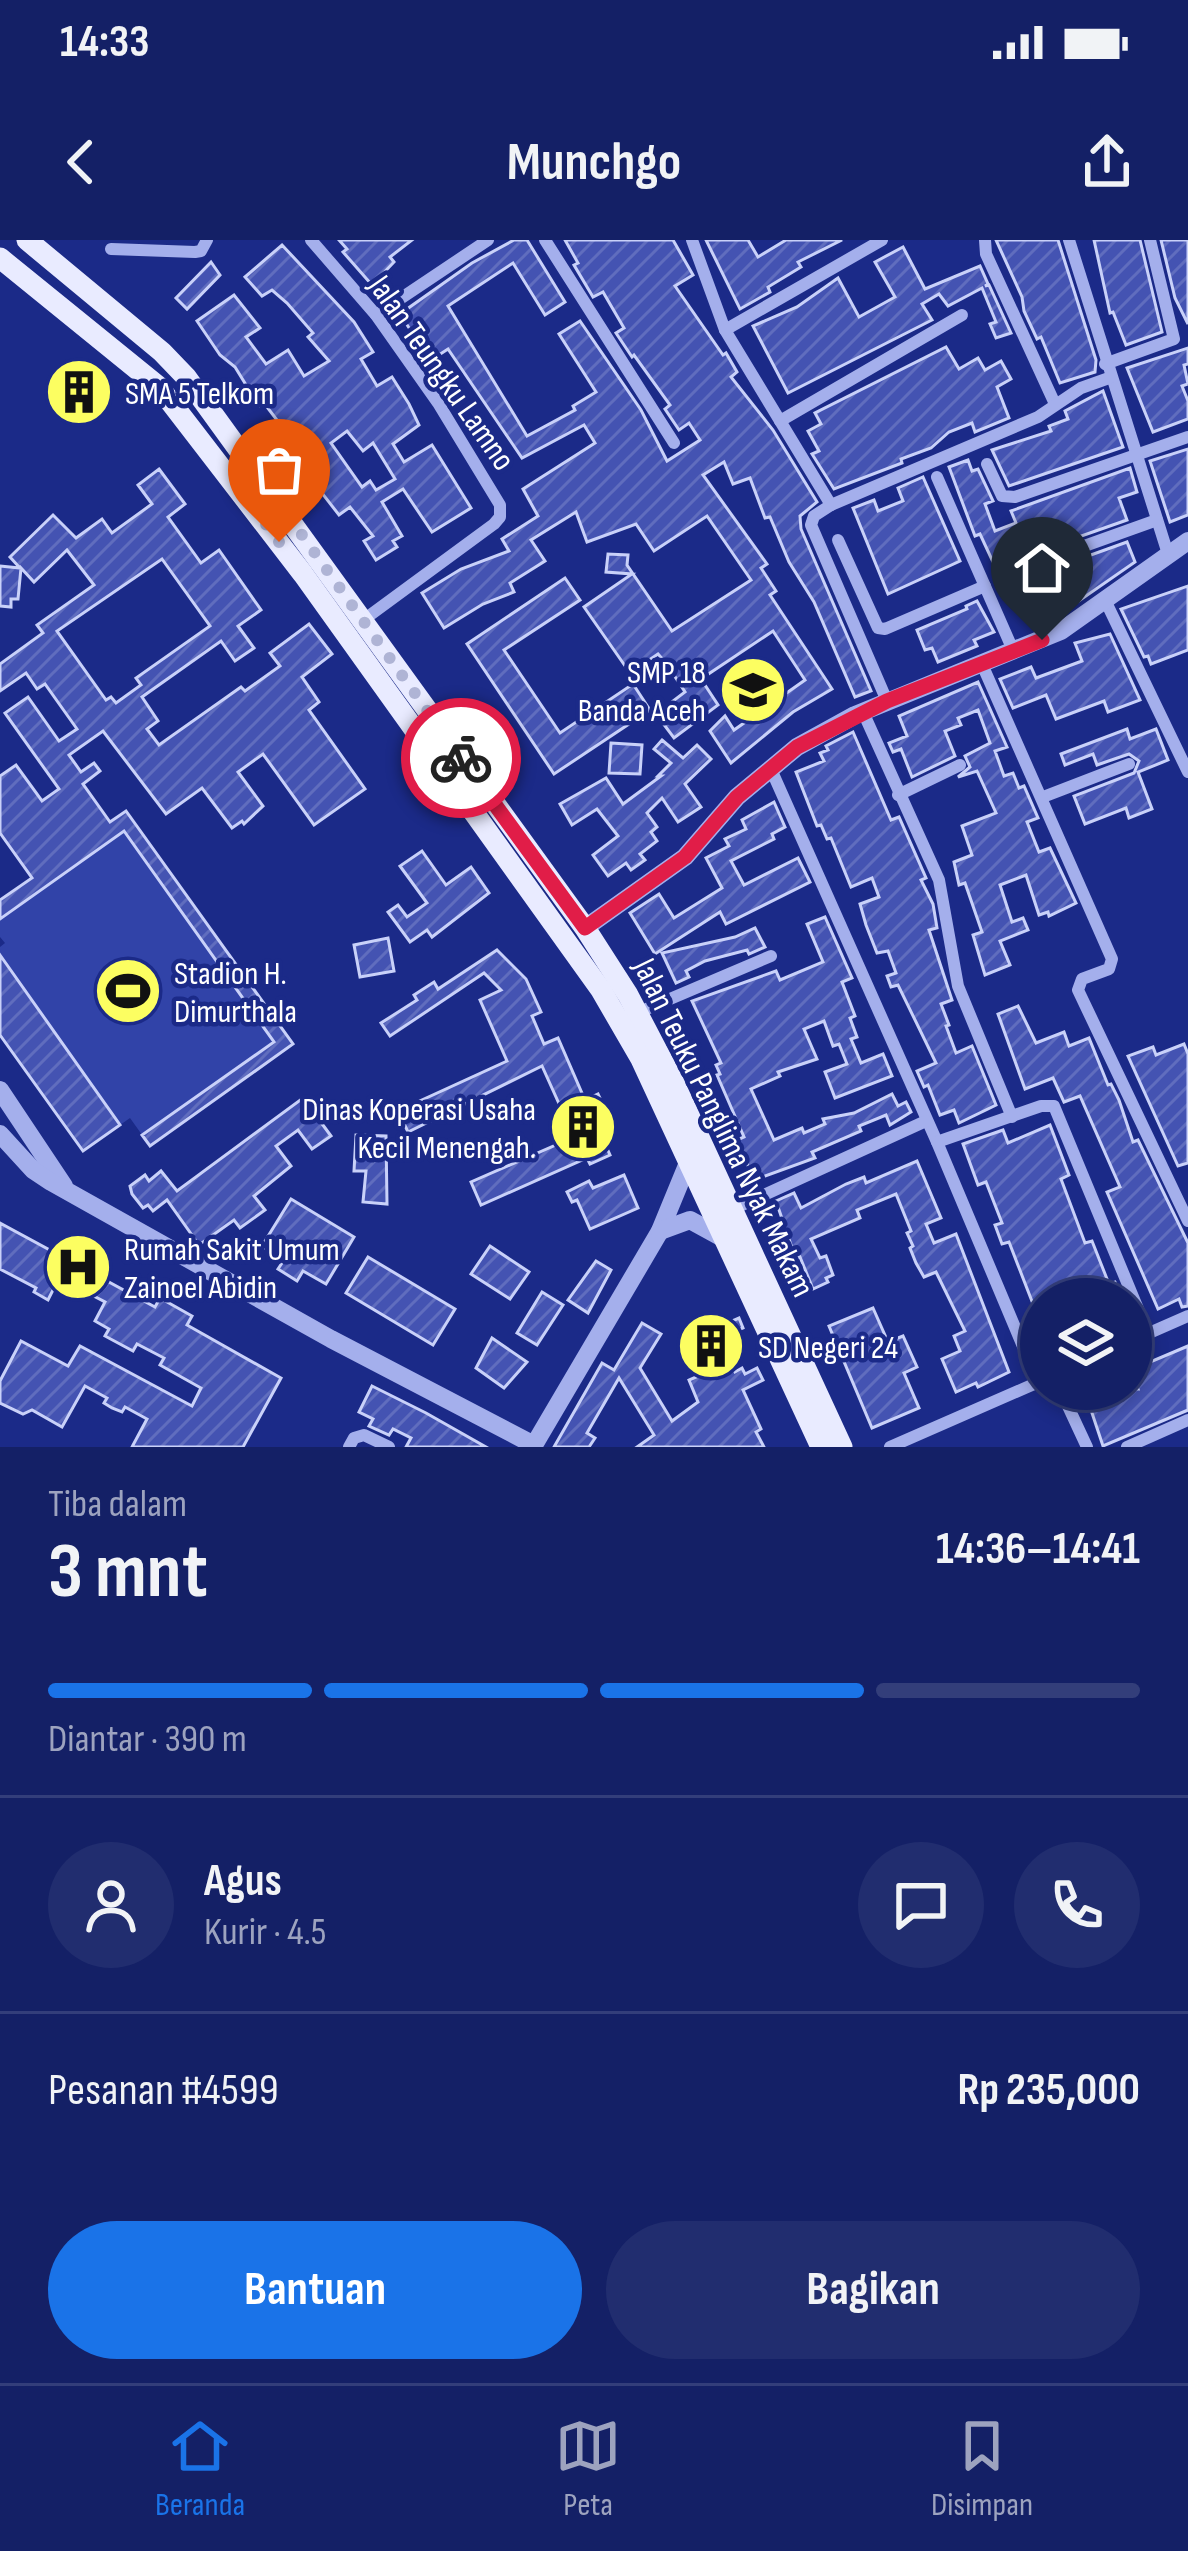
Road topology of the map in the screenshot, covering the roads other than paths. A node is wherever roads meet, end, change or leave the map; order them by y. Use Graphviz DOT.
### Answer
graph roads {
  1 [pos="27,240"];
  2 [pos="207,240"];
  3 [pos="311,240"];
  4 [pos="488,240"];
  5 [pos="545,240"];
  6 [pos="692,240"];
  7 [pos="882,240"];
  8 [pos="985,240"];
  9 [pos="1069,240"];
  10 [pos="1150,240"];
  11 [pos="111,248"];
  12 [pos="0,257"];
  13 [pos="962,315"];
  14 [pos="376,316"];
  15 [pos="725,330"];
  16 [pos="1107,371"];
  17 [pos="1055,404"];
  18 [pos="780,421"];
  19 [pos="1188,437"];
  20 [pos="674,443"];
  21 [pos="1136,455"];
  22 [pos="250,462"];
  23 [pos="987,464"];
  24 [pos="231,477"];
  25 [pos="937,477"];
  26 [pos="830,505"];
  27 [pos="1157,520"];
  28 [pos="838,540"];
  29 [pos="1188,542"];
  30 [pos="1168,554"];
  31 [pos="1048,559"];
  32 [pos="985,586"];
  33 [pos="1105,600"];
  34 [pos="362,621"];
  35 [pos="1013,650"];
  36 [pos="981,662"];
  37 [pos="887,701"];
  38 [pos="863,712"];
  39 [pos="1130,764"];
  40 [pos="960,765"];
  41 [pos="770,767"];
  42 [pos="1188,772"];
  43 [pos="898,795"];
  44 [pos="1043,797"];
  45 [pos="585,928"];
  46 [pos="771,956"];
  47 [pos="637,1012"];
  48 [pos="0,1090"];
  49 [pos="1012,1117"];
  50 [pos="926,1121"];
  51 [pos="0,1134"];
  52 [pos="937,1142"];
  53 [pos="688,1163"];
  54 [pos="65,1187"];
  55 [pos="731,1210"];
  56 [pos="1188,1221"];
  57 [pos="661,1231"];
  58 [pos="721,1237"];
  59 [pos="1125,1278"];
  60 [pos="1188,1316"];
  61 [pos="1152,1331"];
  62 [pos="1020,1335"];
  63 [pos="1020,1391"];
  64 [pos="1070,1410"];
  65 [pos="1188,1420"];
  66 [pos="534,1446"];
  67 [pos="349,1447"];
  68 [pos="389,1447"];
  69 [pos="820,1447"];
  70 [pos="842,1447"];
  71 [pos="890,1447"];
  72 [pos="1087,1447"];
  73 [pos="1127,1447"];
  1 -- 22 [label="main road, Jalan Teuku Panglima Nyak Makam"];
  2 -- 11 [label="street"];
  3 -- 14 [label="street, Jalan Teungku Lamno"];
  4 -- 14 [label="street"];
  5 -- 20 [label="street"];
  6 -- 15 [label="street"];
  7 -- 15 [label="street"];
  8 -- 17 [label="street"];
  9 -- 16 [label="street"];
  10 -- 16 [label="street"];
  12 -- 24 [label="main road, Jalan Teuku Panglima Nyak Makam"];
  13 -- 18 [label="street"];
  14 -- 34 [label="street, Jalan Teungku Lamno"];
  15 -- 18 [label="street"];
  16 -- 17 [label="street"];
  16 -- 21 [label="street"];
  17 -- 26 [label="street"];
  18 -- 26 [label="street"];
  19 -- 21 [label="street"];
  21 -- 23 [label="street"];
  21 -- 27 [label="street"];
  22 -- 24 [label="main road"];
  22 -- 34 [label="main road, Jalan Teuku Panglima Nyak Makam"];
  24 -- 53 [label="main road, Jalan Teuku Panglima Nyak Makam"];
  25 -- 32 [label="street"];
  26 -- 37 [label="street"];
  27 -- 30 [label="street"];
  27 -- 31 [label="street"];
  28 -- 32 [label="street"];
  29 -- 30 [label="street"];
  30 -- 33 [label="street"];
  32 -- 35 [label="street"];
  33 -- 35 [label="street"];
  33 -- 42 [label="street"];
  34 -- 45 [label="main road, Jalan Teuku Panglima Nyak Makam"];
  35 -- 36 [label="street"];
  36 -- 37 [label="street"];
  36 -- 44 [label="street"];
  37 -- 38 [label="street"];
  38 -- 41 [label="street"];
  38 -- 43 [label="street"];
  39 -- 44 [label="street"];
  40 -- 43 [label="street"];
  41 -- 45 [label="street"];
  41 -- 50 [label="street"];
  43 -- 49 [label="street"];
  44 -- 56 [label="street"];
  45 -- 47 [label="main road, Jalan Teuku Panglima Nyak Makam"];
  46 -- 47 [label="street"];
  47 -- 55 [label="main road, Jalan Teuku Panglima Nyak Makam"];
  48 -- 54 [label="street"];
  49 -- 52 [label="street"];
  49 -- 59 [label="street"];
  50 -- 52 [label="street"];
  50 -- 55 [label="street"];
  51 -- 54 [label="street"];
  52 -- 62 [label="street"];
  53 -- 57 [label="street"];
  53 -- 58 [label="main road, Jalan Teuku Panglima Nyak Makam"];
  54 -- 66 [label="street"];
  55 -- 70 [label="main road, Jalan Teuku Panglima Nyak Makam"];
  57 -- 58 [label="street"];
  57 -- 66 [label="street"];
  58 -- 69 [label="main road, Jalan Teuku Panglima Nyak Makam"];
  60 -- 61 [label="street"];
  63 -- 71 [label="street"];
  64 -- 72 [label="street"];
  65 -- 73 [label="street"];
  67 -- 68 [label="street"];
}
